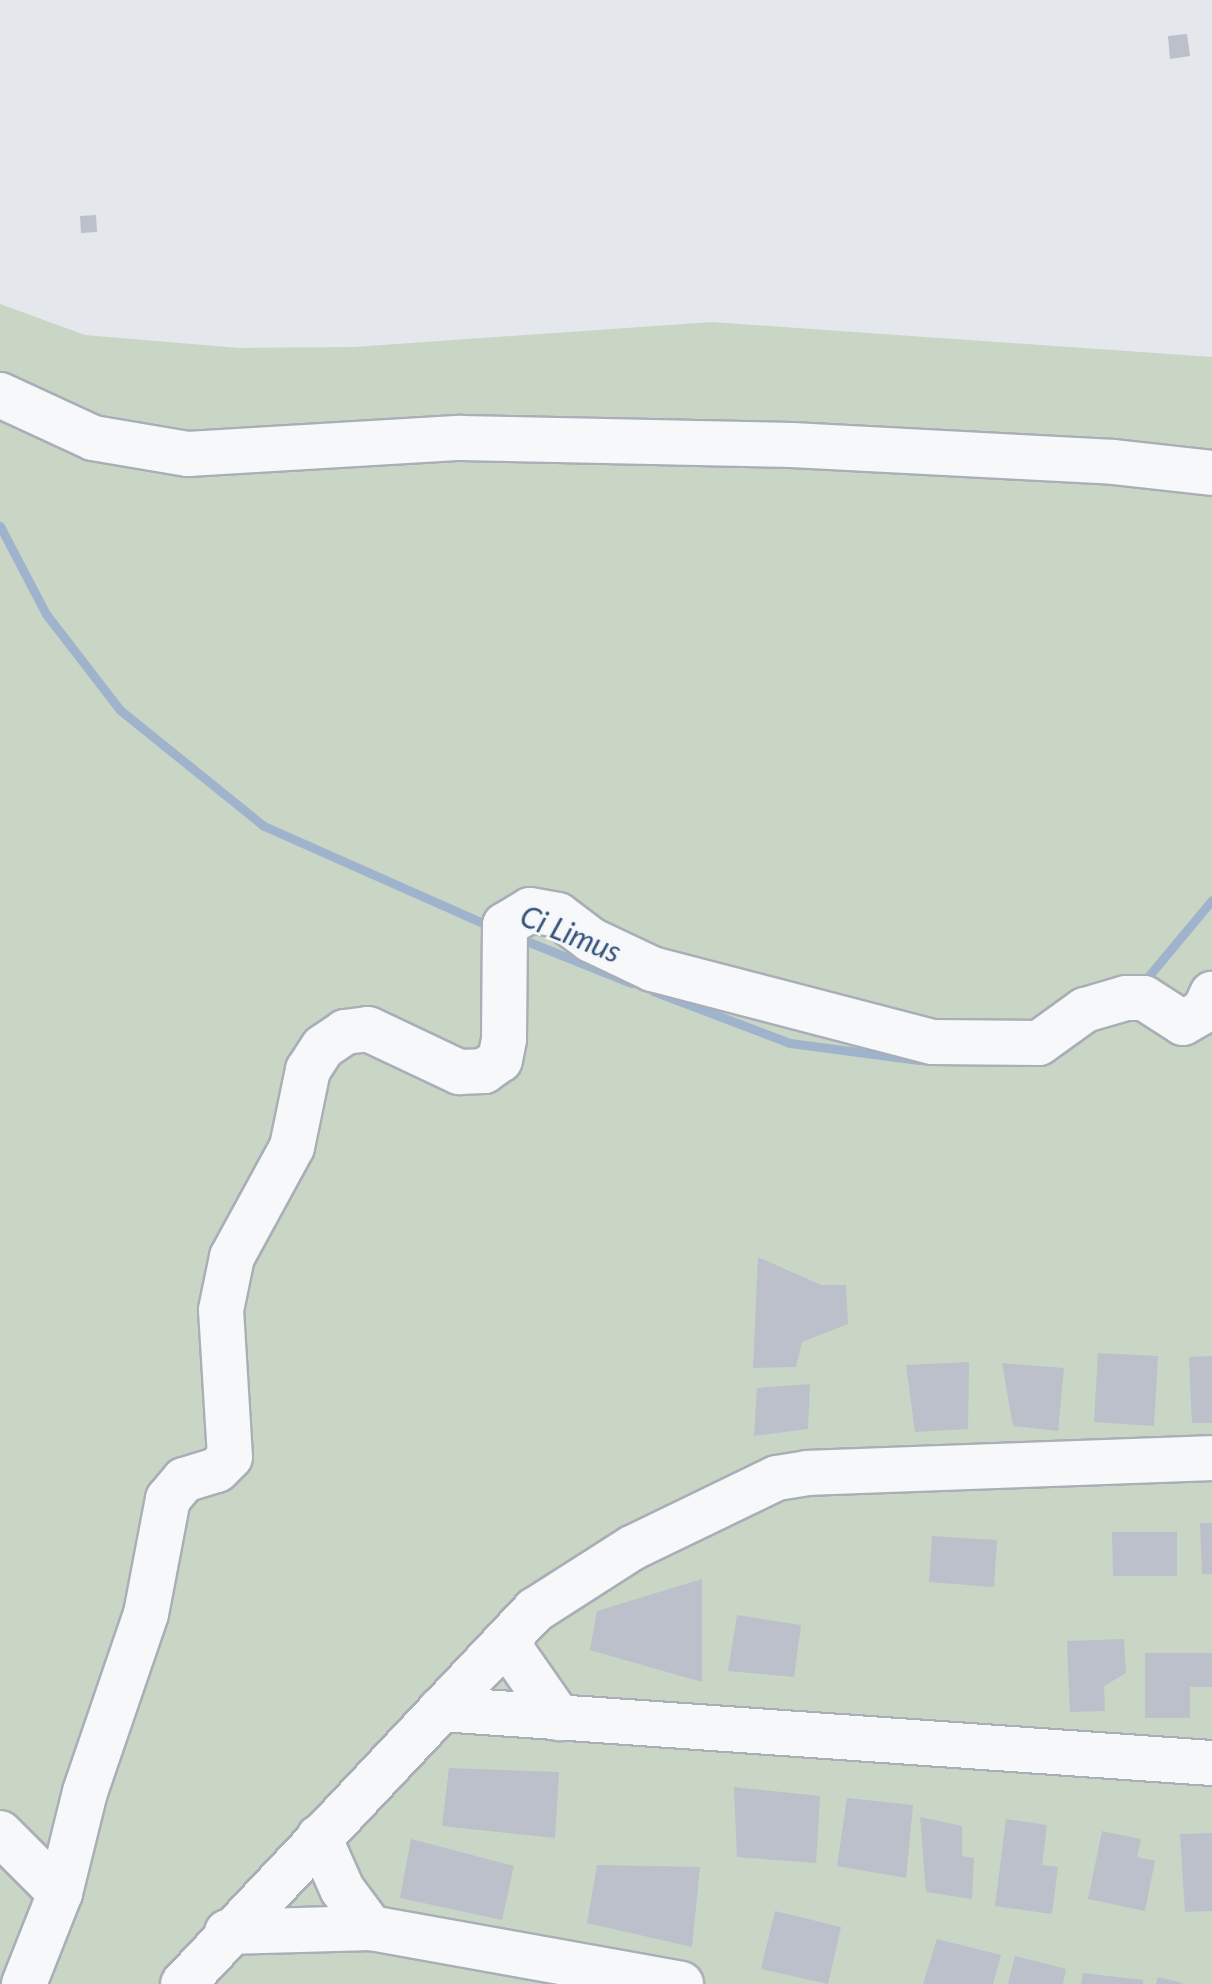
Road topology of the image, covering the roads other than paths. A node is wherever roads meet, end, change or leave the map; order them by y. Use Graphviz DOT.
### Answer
graph roads {
  1 [pos="0,395"];
  2 [pos="1212,473"];
  3 [pos="1212,994"];
  4 [pos="1212,1458"];
  5 [pos="506,1642"];
  6 [pos="441,1709"];
  7 [pos="559,1718"];
  8 [pos="1212,1763"];
  9 [pos="0,1833"];
  10 [pos="319,1837"];
  11 [pos="60,1893"];
  12 [pos="371,1928"];
  13 [pos="227,1932"];
  14 [pos="24,1984"];
  15 [pos="183,1984"];
  16 [pos="681,1984"];
  1 -- 2 [label="street"];
  3 -- 11 [label="street"];
  4 -- 5 [label="street"];
  5 -- 6 [label="street"];
  5 -- 7 [label="street"];
  6 -- 7 [label="street"];
  6 -- 10 [label="street"];
  7 -- 8 [label="street"];
  9 -- 11 [label="street"];
  10 -- 12 [label="street"];
  10 -- 13 [label="street"];
  11 -- 14 [label="street"];
  12 -- 13 [label="street"];
  12 -- 16 [label="street"];
  13 -- 15 [label="street"];
}
